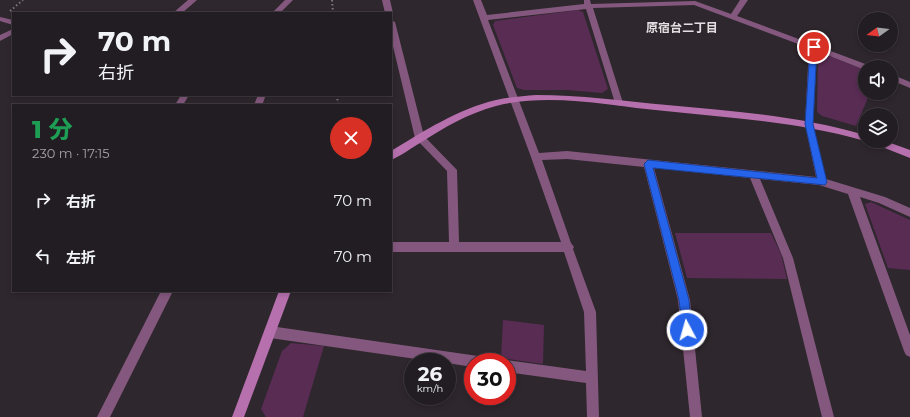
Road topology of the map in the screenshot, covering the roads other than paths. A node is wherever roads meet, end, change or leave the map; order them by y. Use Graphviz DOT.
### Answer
graph roads {
  1 [pos="193,0"];
  2 [pos="289,0"];
  3 [pos="386,0"];
  4 [pos="477,0"];
  5 [pos="744,0"];
  6 [pos="587,3"];
  7 [pos="178,12"];
  8 [pos="277,12"];
  9 [pos="389,12"];
  10 [pos="732,17"];
  11 [pos="484,18"];
  12 [pos="0,19"];
  13 [pos="12,24"];
  14 [pos="392,26"];
  15 [pos="12,32"];
  16 [pos="0,38"];
  17 [pos="814,47"];
  18 [pos="858,64"];
  19 [pos="898,80"];
  20 [pos="910,84"];
  21 [pos="514,100"];
  22 [pos="619,103"];
  23 [pos="809,124"];
  24 [pos="858,136"];
  25 [pos="420,138"];
  26 [pos="894,148"];
  27 [pos="910,154"];
  28 [pos="392,155"];
  29 [pos="536,157"];
  30 [pos="648,164"];
  31 [pos="754,175"];
  32 [pos="822,182"];
  33 [pos="852,190"];
  34 [pos="910,212"];
  35 [pos="392,247"];
  36 [pos="569,247"];
  37 [pos="454,248"];
  38 [pos="166,292"];
  39 [pos="285,292"];
  40 [pos="270,332"];
  41 [pos="910,351"];
  42 [pos="464,360"];
  43 [pos="516,367"];
  44 [pos="593,378"];
  45 [pos="103,417"];
  46 [pos="238,417"];
  47 [pos="593,417"];
  48 [pos="696,417"];
  49 [pos="828,417"];
  1 -- 7 [label="street"];
  2 -- 8 [label="street"];
  3 -- 9 [label="street"];
  4 -- 11 [label="street"];
  5 -- 10 [label="street"];
  6 -- 10 [label="street"];
  6 -- 11 [label="street"];
  6 -- 22 [label="street"];
  10 -- 17 [label="street"];
  11 -- 21 [label="street"];
  12 -- 13 [label="street"];
  14 -- 25 [label="street"];
  15 -- 16 [label="street"];
  17 -- 18 [label="street"];
  17 -- 23 [label="street"];
  19 -- 20 [label="street"];
  21 -- 22 [label="street"];
  21 -- 25 [label="street"];
  21 -- 29 [label="street"];
  22 -- 23 [label="street"];
  23 -- 24 [label="street"];
  23 -- 32 [label="street"];
  25 -- 28 [label="street"];
  25 -- 37 [label="street"];
  26 -- 27 [label="street"];
  29 -- 30 [label="street"];
  29 -- 36 [label="street"];
  30 -- 31 [label="street"];
  30 -- 48 [label="street"];
  31 -- 32 [label="street"];
  31 -- 49 [label="street"];
  32 -- 33 [label="street"];
  33 -- 34 [label="street"];
  33 -- 41 [label="street"];
  35 -- 37 [label="street"];
  36 -- 37 [label="street"];
  36 -- 44 [label="street"];
  38 -- 45 [label="street"];
  39 -- 40 [label="street"];
  40 -- 42 [label="street"];
  40 -- 46 [label="street"];
  43 -- 44 [label="street"];
  44 -- 47 [label="street"];
}
